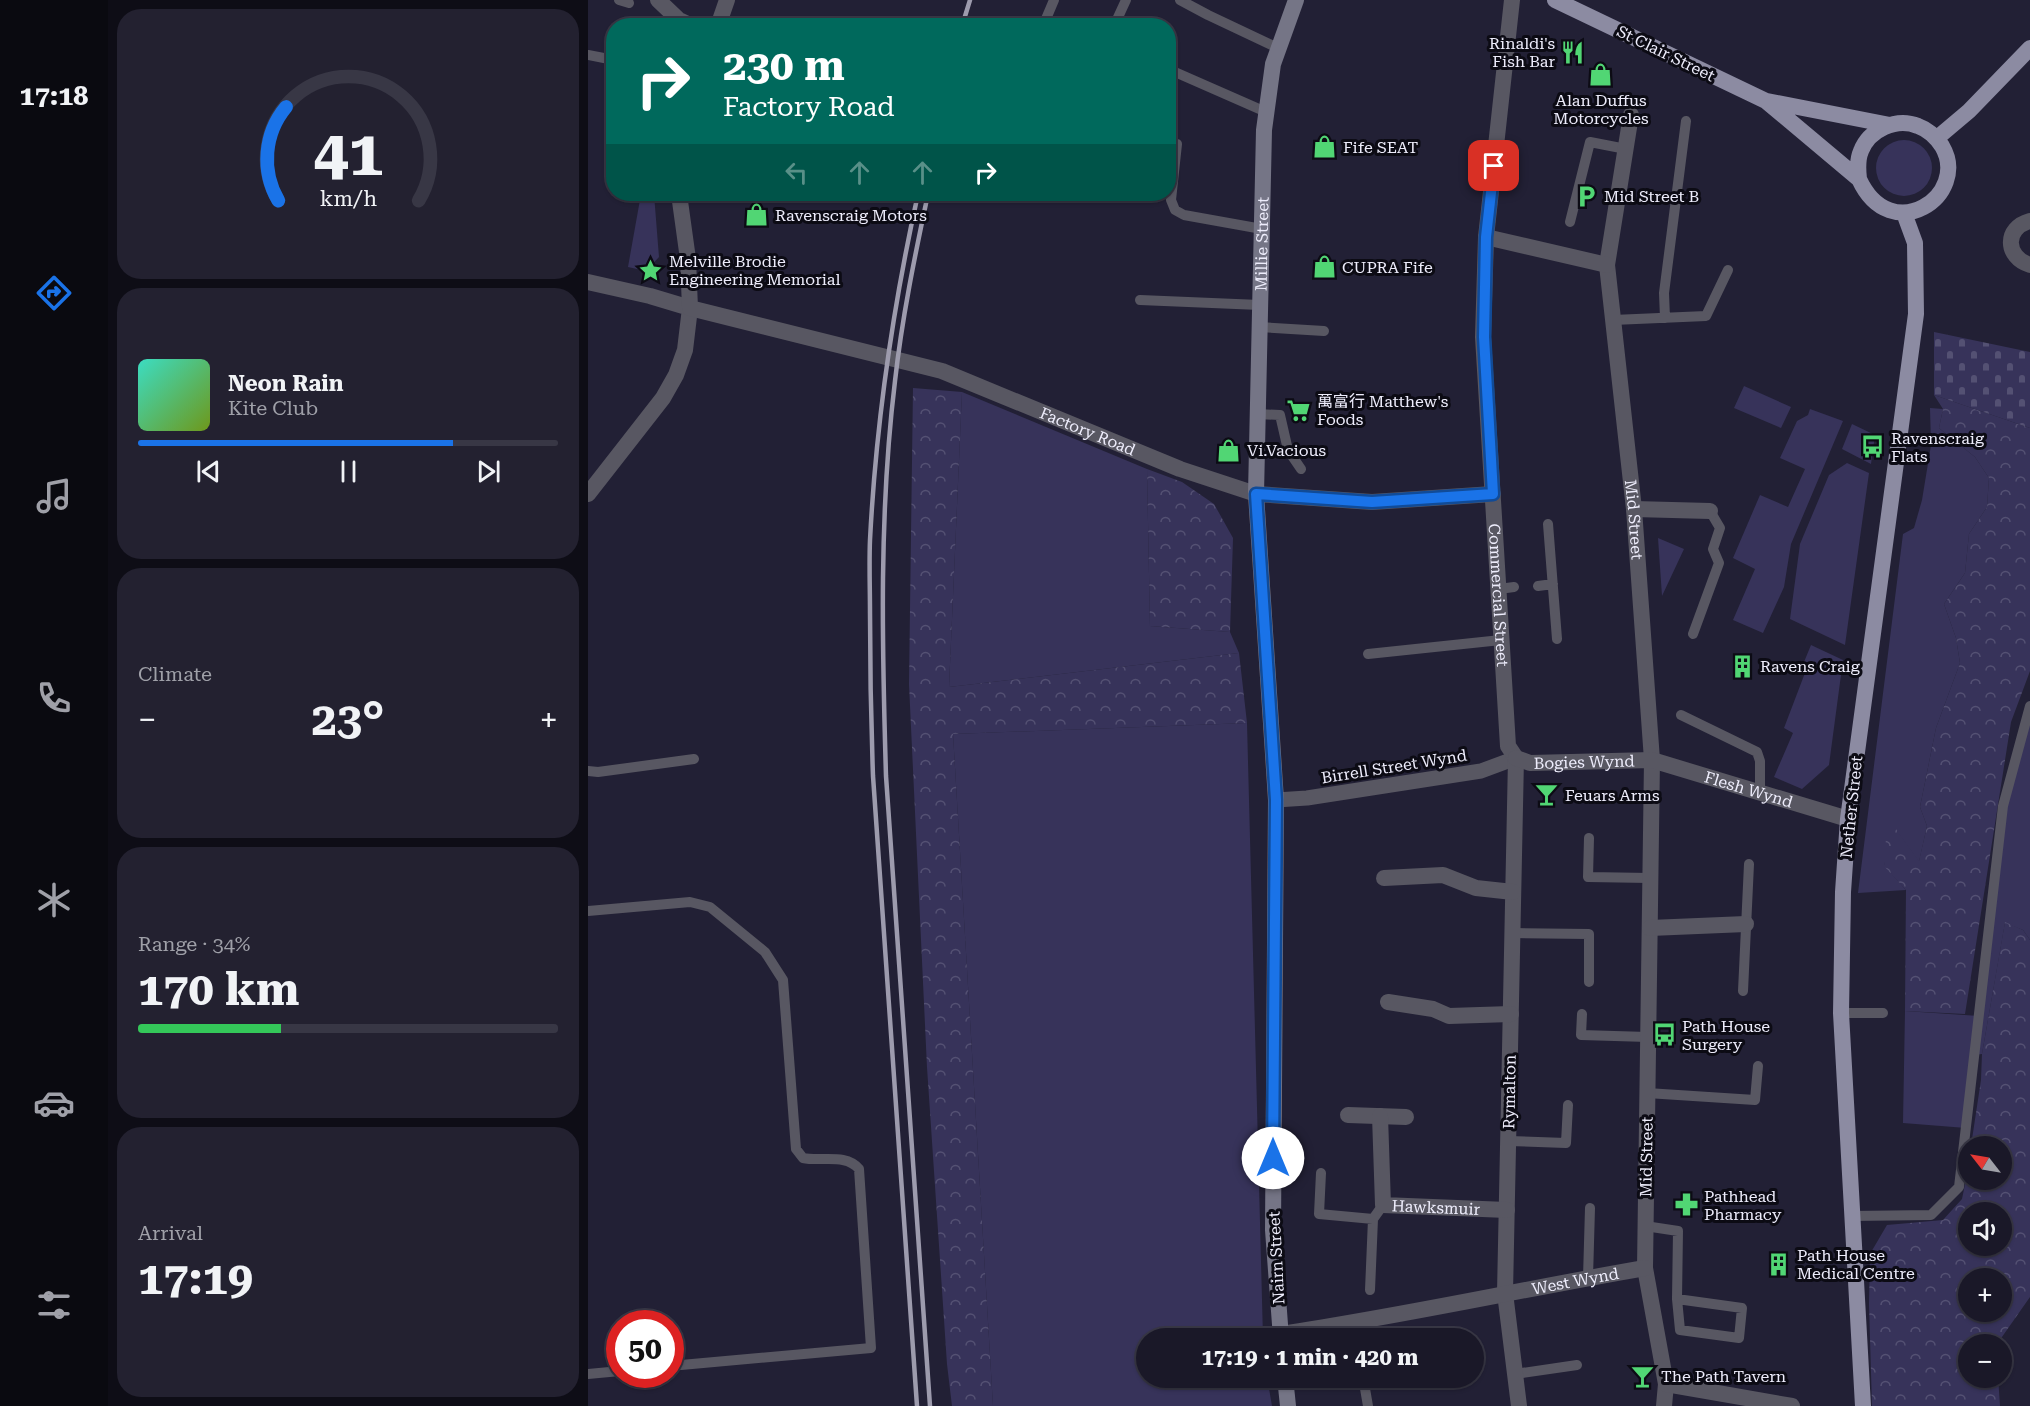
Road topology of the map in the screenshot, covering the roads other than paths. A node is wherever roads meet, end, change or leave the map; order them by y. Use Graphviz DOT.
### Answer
graph roads {
  1 [pos="658,0"];
  2 [pos="727,0"];
  3 [pos="1054,0"];
  4 [pos="1126,0"];
  5 [pos="1180,0"];
  6 [pos="1296,0"];
  7 [pos="1512,0"];
  8 [pos="1560,1"];
  9 [pos="678,18"];
  10 [pos="721,18"];
  11 [pos="1046,18"];
  12 [pos="1118,18"];
  13 [pos="1278,48"];
  14 [pos="2030,48"];
  15 [pos="588,55"];
  16 [pos="606,58"];
  17 [pos="1176,73"];
  18 [pos="1766,101"];
  19 [pos="1266,112"];
  20 [pos="1631,115"];
  21 [pos="1686,121"];
  22 [pos="1890,125"];
  23 [pos="1937,138"];
  24 [pos="1177,144"];
  25 [pos="1626,149"];
  26 [pos="1176,153"];
  27 [pos="1858,179"];
  28 [pos="680,201"];
  29 [pos="1171,201"];
  30 [pos="1905,213"];
  31 [pos="2030,221"];
  32 [pos="1570,222"];
  33 [pos="1262,230"];
  34 [pos="1486,237"];
  35 [pos="1607,265"];
  36 [pos="2030,265"];
  37 [pos="1728,270"];
  38 [pos="588,282"];
  39 [pos="1140,300"];
  40 [pos="1260,305"];
  41 [pos="690,308"];
  42 [pos="1665,318"];
  43 [pos="1613,320"];
  44 [pos="1259,327"];
  45 [pos="1324,331"];
  46 [pos="1257,414"];
  47 [pos="1301,469"];
  48 [pos="588,494"];
  49 [pos="1256,494"];
  50 [pos="1493,494"];
  51 [pos="1635,510"];
  52 [pos="1710,511"];
  53 [pos="1548,524"];
  54 [pos="1553,584"];
  55 [pos="1538,586"];
  56 [pos="1693,634"];
  57 [pos="1557,639"];
  58 [pos="1502,640"];
  59 [pos="1368,654"];
  60 [pos="2030,706"];
  61 [pos="1681,715"];
  62 [pos="1516,758"];
  63 [pos="694,759"];
  64 [pos="1652,760"];
  65 [pos="588,771"];
  66 [pos="1760,792"];
  67 [pos="1276,800"];
  68 [pos="1848,819"];
  69 [pos="1590,838"];
  70 [pos="1749,864"];
  71 [pos="1384,878"];
  72 [pos="1650,878"];
  73 [pos="1513,892"];
  74 [pos="588,911"];
  75 [pos="1746,924"];
  76 [pos="1650,927"];
  77 [pos="1513,933"];
  78 [pos="1589,982"];
  79 [pos="1743,991"];
  80 [pos="1388,1002"];
  81 [pos="1841,1013"];
  82 [pos="1883,1013"];
  83 [pos="1511,1014"];
  84 [pos="1582,1014"];
  85 [pos="1648,1037"];
  86 [pos="1758,1066"];
  87 [pos="1647,1093"];
  88 [pos="1568,1105"];
  89 [pos="1348,1115"];
  90 [pos="1380,1116"];
  91 [pos="1406,1117"];
  92 [pos="1508,1142"];
  93 [pos="1321,1173"];
  94 [pos="1383,1205"];
  95 [pos="1590,1208"];
  96 [pos="1507,1210"];
  97 [pos="1852,1215"];
  98 [pos="1373,1219"];
  99 [pos="1645,1226"];
  100 [pos="1645,1268"];
  101 [pos="1588,1278"];
  102 [pos="1370,1290"];
  103 [pos="1505,1293"];
  104 [pos="1677,1299"];
  105 [pos="1279,1328"];
  106 [pos="1364,1328"];
  107 [pos="684,1365"];
  108 [pos="1577,1365"];
  109 [pos="606,1372"];
  110 [pos="588,1374"];
  111 [pos="1515,1374"];
  112 [pos="1666,1384"];
  113 [pos="1286,1388"];
  114 [pos="1365,1388"];
  115 [pos="1288,1406"];
  116 [pos="1368,1406"];
  117 [pos="1519,1406"];
  118 [pos="1664,1406"];
  119 [pos="1792,1406"];
  120 [pos="1863,1406"];
  1 -- 9 [label="street"];
  2 -- 10 [label="street"];
  3 -- 11 [label="lane"];
  4 -- 12 [label="lane"];
  5 -- 13 [label="lane"];
  6 -- 13 [label="main road, Millie Street"];
  7 -- 34 [label="street, Commercial Street"];
  8 -- 18 [label="main road, St Clair Street"];
  13 -- 19 [label="main road, Millie Street"];
  14 -- 23 [label="main road"];
  15 -- 16 [label="lane"];
  17 -- 19 [label="lane"];
  18 -- 22 [label="main road, St Clair Street"];
  18 -- 27 [label="main road, St Clair Street"];
  19 -- 33 [label="main road, Millie Street"];
  20 -- 25 [label="street, Mid Street"];
  21 -- 42 [label="lane"];
  22 -- 23 [label="main road"];
  22 -- 27 [label="main road"];
  23 -- 30 [label="main road"];
  24 -- 26 [label="lane"];
  25 -- 32 [label="lane"];
  25 -- 35 [label="street, Mid Street"];
  27 -- 30 [label="main road"];
  28 -- 41 [label="street"];
  29 -- 33 [label="lane"];
  30 -- 68 [label="main road, Nether Street"];
  31 -- 36 [label="street"];
  33 -- 40 [label="main road, Millie Street"];
  34 -- 35 [label="street"];
  34 -- 50 [label="street, Commercial Street"];
  35 -- 43 [label="street, Mid Street"];
  37 -- 42 [label="lane"];
  38 -- 41 [label="street, Factory Road"];
  39 -- 40 [label="lane"];
  40 -- 44 [label="main road, Millie Street"];
  41 -- 48 [label="street"];
  41 -- 49 [label="street, Factory Road"];
  42 -- 43 [label="lane"];
  43 -- 51 [label="street, Mid Street"];
  44 -- 45 [label="lane"];
  44 -- 46 [label="main road, Millie Street"];
  46 -- 47 [label="lane"];
  46 -- 49 [label="main road, Millie Street"];
  49 -- 50 [label="street, Factory Road"];
  49 -- 67 [label="main road, Nairn Street"];
  50 -- 58 [label="street, Commercial Street"];
  51 -- 52 [label="street"];
  51 -- 64 [label="street, Mid Street"];
  52 -- 56 [label="lane"];
  53 -- 54 [label="lane"];
  54 -- 55 [label="lane"];
  54 -- 57 [label="lane"];
  58 -- 59 [label="lane"];
  58 -- 62 [label="street, Commercial Street"];
  60 -- 97 [label="lane"];
  61 -- 66 [label="lane"];
  62 -- 64 [label="street, Bogies Wynd"];
  62 -- 67 [label="street, Birrell Street Wynd"];
  62 -- 73 [label="street, Rymalton"];
  63 -- 65 [label="lane"];
  64 -- 66 [label="street, Flesh Wynd"];
  64 -- 72 [label="street, Mid Street"];
  66 -- 68 [label="street, Flesh Wynd"];
  67 -- 105 [label="main road, Nairn Street"];
  68 -- 81 [label="main road, Nether Street"];
  69 -- 72 [label="lane"];
  70 -- 75 [label="lane"];
  71 -- 73 [label="street"];
  72 -- 76 [label="street, Mid Street"];
  73 -- 77 [label="street, Rymalton"];
  74 -- 107 [label="lane"];
  75 -- 76 [label="street"];
  75 -- 79 [label="lane"];
  76 -- 85 [label="street, Mid Street"];
  77 -- 78 [label="lane"];
  77 -- 83 [label="street, Rymalton"];
  80 -- 83 [label="street"];
  81 -- 82 [label="lane"];
  81 -- 97 [label="main road, Nether Street"];
  83 -- 92 [label="street, Rymalton"];
  84 -- 85 [label="lane"];
  85 -- 87 [label="street, Mid Street"];
  86 -- 87 [label="lane"];
  87 -- 99 [label="street, Mid Street"];
  88 -- 92 [label="lane"];
  89 -- 90 [label="street"];
  90 -- 91 [label="street"];
  90 -- 94 [label="street, Hawksmuir"];
  92 -- 96 [label="street, Rymalton"];
  93 -- 98 [label="lane"];
  94 -- 96 [label="street, Hawksmuir"];
  94 -- 98 [label="lane"];
  95 -- 101 [label="lane"];
  96 -- 103 [label="street, Rymalton"];
  97 -- 120 [label="main road, Nether Street"];
  98 -- 102 [label="lane"];
  99 -- 100 [label="street, Mid Street"];
  99 -- 104 [label="lane"];
  100 -- 101 [label="street, West Wynd"];
  100 -- 112 [label="street, Mid Street"];
  101 -- 103 [label="street, West Wynd"];
  103 -- 106 [label="street, West Wynd"];
  103 -- 111 [label="street, Rymalton"];
  104 -- 104 [label="lane"];
  108 -- 111 [label="lane"];
  109 -- 110 [label="lane"];
  111 -- 117 [label="street, Rymalton"];
  112 -- 118 [label="street, Mid Street"];
  112 -- 119 [label="street"];
  113 -- 115 [label="main road"];
  114 -- 116 [label="lane"];
}
